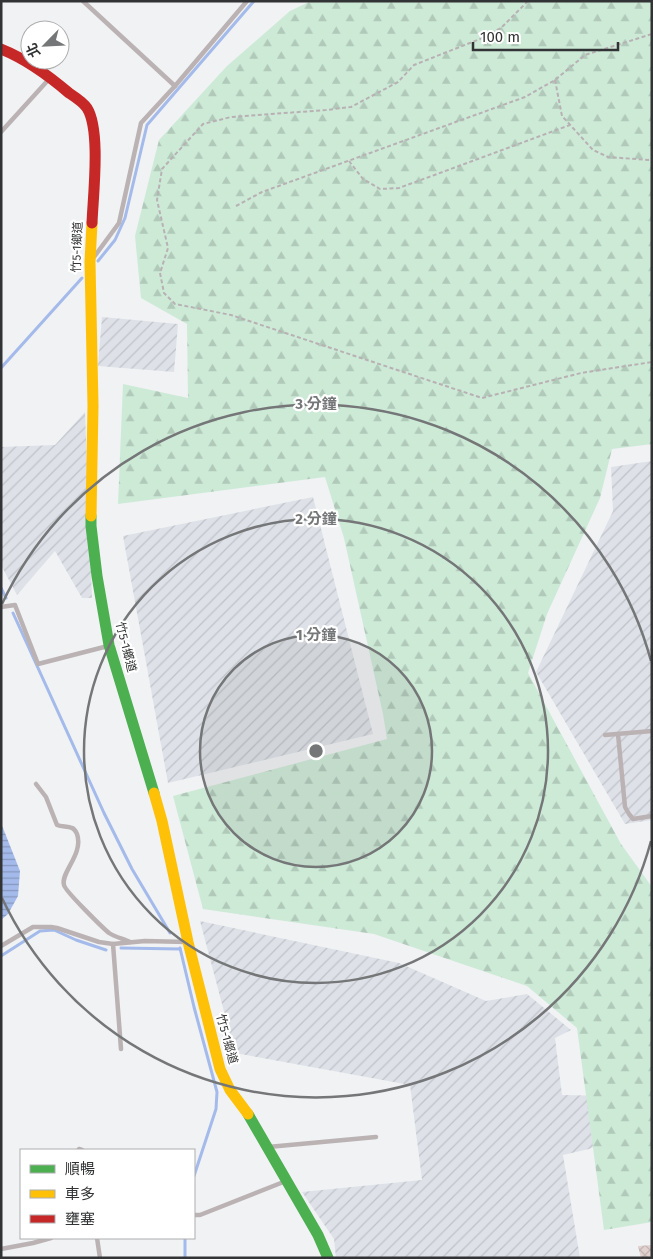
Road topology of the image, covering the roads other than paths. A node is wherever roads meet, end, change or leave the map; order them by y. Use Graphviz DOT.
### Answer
graph roads {
  1 [pos="83,1"];
  2 [pos="247,1"];
  3 [pos="1,49"];
  4 [pos="50,77"];
  5 [pos="175,86"];
  6 [pos="1,132"];
  7 [pos="90,262"];
  8 [pos="1,607"];
  9 [pos="109,645"];
  10 [pos="652,731"];
  11 [pos="618,734"];
  12 [pos="605,735"];
  13 [pos="36,784"];
  14 [pos="652,816"];
  15 [pos="130,942"];
  16 [pos="188,942"];
  17 [pos="113,944"];
  18 [pos="1,946"];
  19 [pos="121,1049"];
  20 [pos="376,1137"];
  21 [pos="267,1147"];
  22 [pos="286,1181"];
  23 [pos="195,1215"];
  24 [pos="48,1239"];
  25 [pos="97,1239"];
  26 [pos="1,1249"];
  27 [pos="100,1258"];
  28 [pos="328,1258"];
  1 -- 5 [label="lane"];
  2 -- 5 [label="lane"];
  3 -- 4 [label="street, 竹5-1鄉道"];
  4 -- 6 [label="lane"];
  4 -- 7 [label="street, 竹5-1鄉道"];
  5 -- 7 [label="lane"];
  7 -- 9 [label="street, 竹5-1鄉道"];
  8 -- 9 [label="lane"];
  9 -- 16 [label="street, 竹5-1鄉道"];
  10 -- 11 [label="lane"];
  11 -- 12 [label="lane"];
  11 -- 14 [label="lane"];
  13 -- 15 [label="lane"];
  15 -- 16 [label="lane"];
  15 -- 17 [label="lane"];
  16 -- 21 [label="street, 竹5-1鄉道"];
  17 -- 18 [label="lane"];
  17 -- 19 [label="lane"];
  20 -- 21 [label="lane"];
  21 -- 22 [label="street, 竹5-1鄉道"];
  22 -- 23 [label="lane"];
  22 -- 28 [label="street, 竹5-1鄉道"];
  24 -- 26 [label="lane"];
  25 -- 27 [label="lane"];
}
